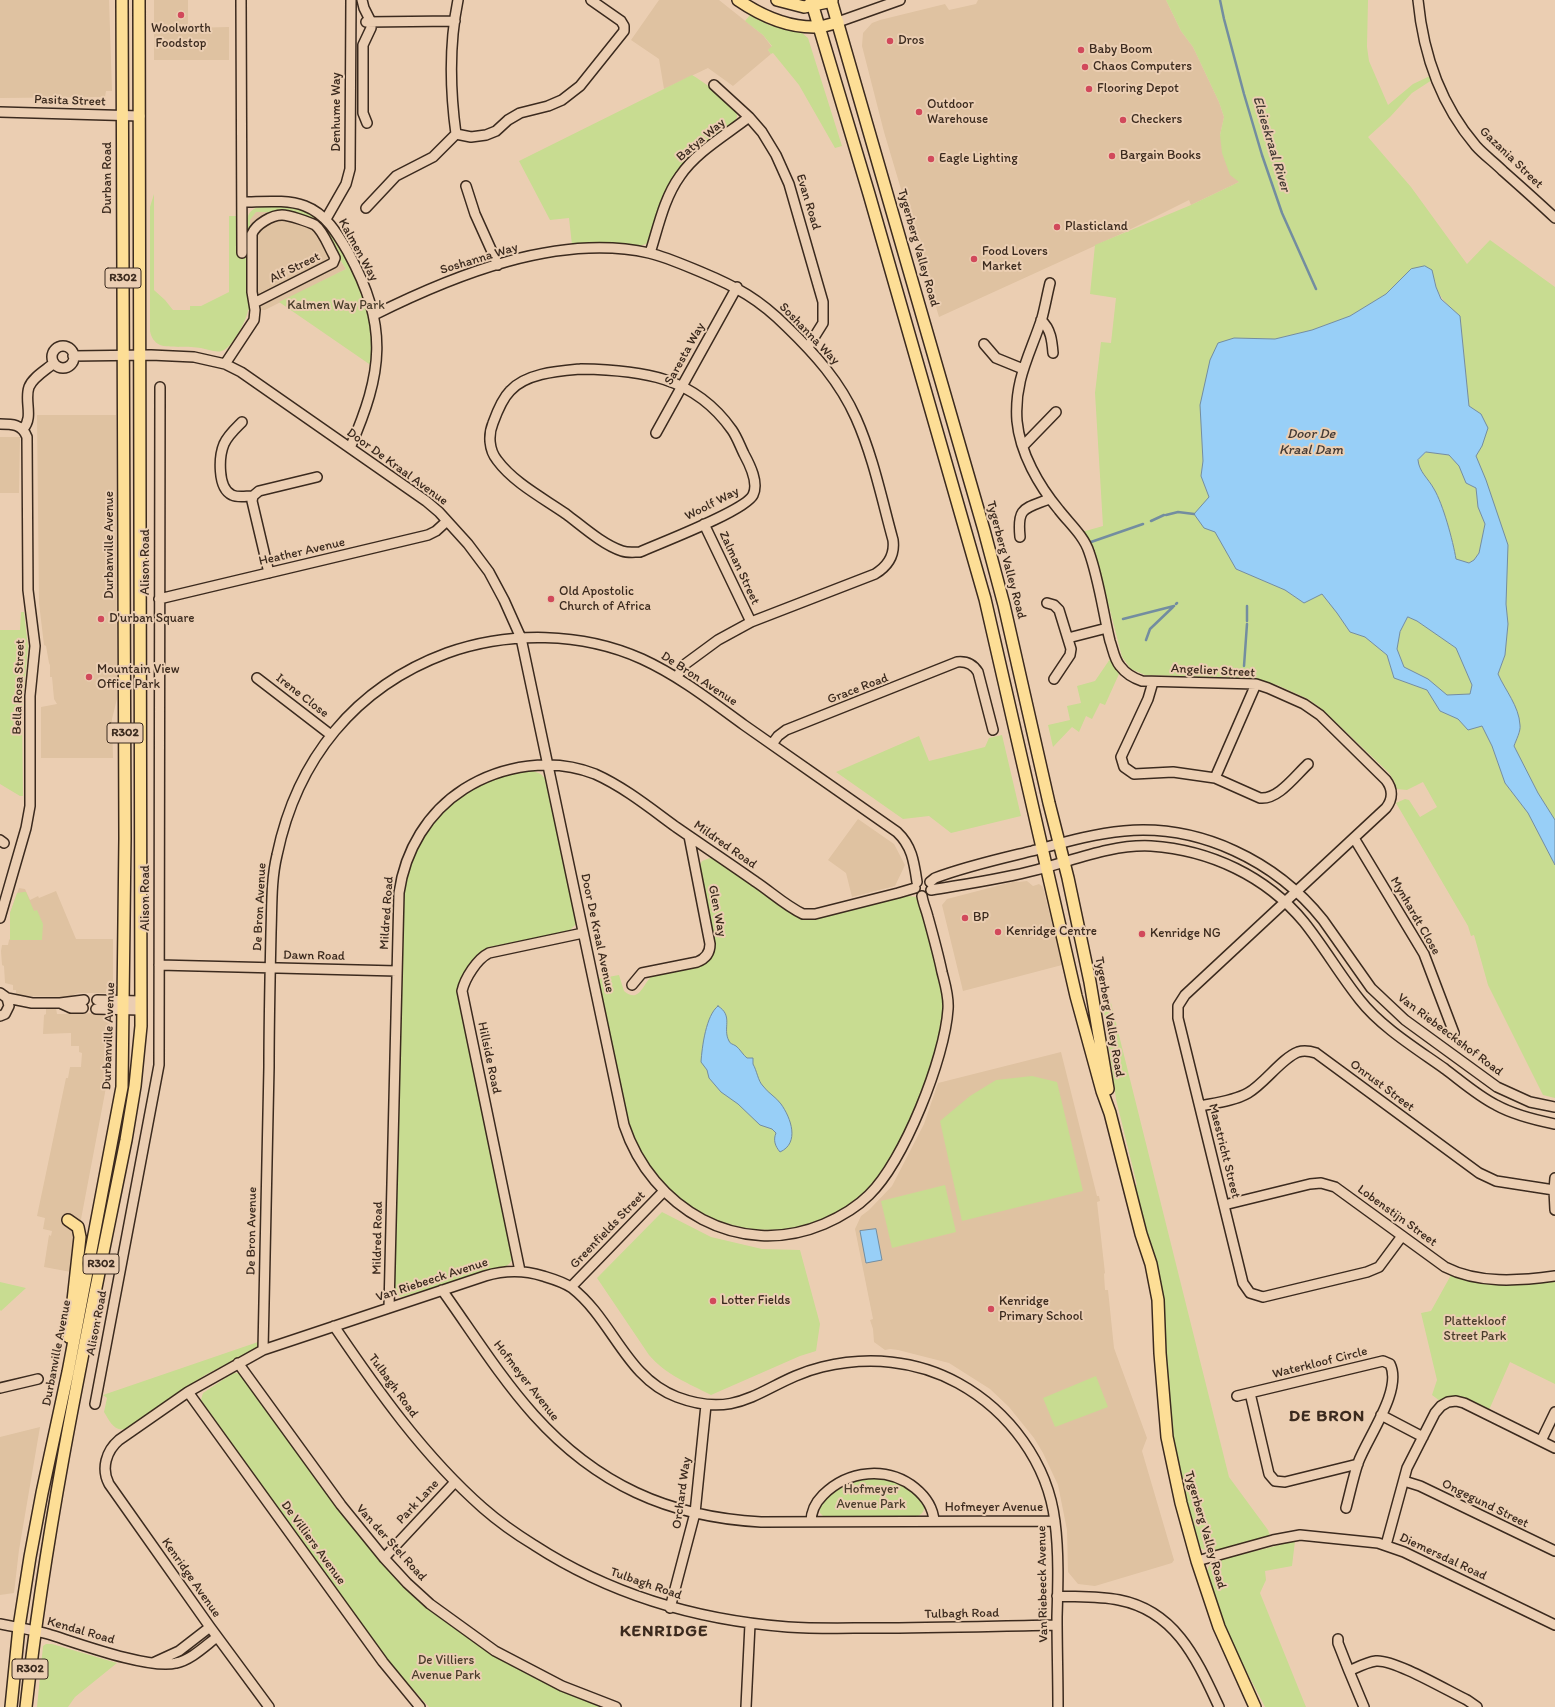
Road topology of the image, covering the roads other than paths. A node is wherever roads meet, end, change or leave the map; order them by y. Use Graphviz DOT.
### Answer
graph roads {
  1 [pos="122,0"];
  2 [pos="139,0"];
  3 [pos="242,0"];
  4 [pos="351,0"];
  5 [pos="362,0"];
  6 [pos="458,0"];
  7 [pos="591,0"];
  8 [pos="738,0"];
  9 [pos="777,0"];
  10 [pos="833,0"];
  11 [pos="900,0"];
  12 [pos="1418,0"];
  13 [pos="811,3"];
  14 [pos="454,21"];
  15 [pos="368,22"];
  16 [pos="838,22"];
  17 [pos="818,27"];
  18 [pos="714,85"];
  19 [pos="0,112"];
  20 [pos="121,115"];
  21 [pos="140,116"];
  22 [pos="749,117"];
  23 [pos="367,123"];
  24 [pos="456,134"];
  25 [pos="466,186"];
  26 [pos="242,202"];
  27 [pos="366,208"];
  28 [pos="1555,218"];
  29 [pos="326,219"];
  30 [pos="242,253"];
  31 [pos="650,253"];
  32 [pos="498,265"];
  33 [pos="1050,283"];
  34 [pos="737,287"];
  35 [pos="254,303"];
  36 [pos="374,316"];
  37 [pos="1041,320"];
  38 [pos="984,344"];
  39 [pos="808,348"];
  40 [pos="1053,353"];
  41 [pos="73,356"];
  42 [pos="123,356"];
  43 [pos="140,356"];
  44 [pos="54,363"];
  45 [pos="224,364"];
  46 [pos="1022,368"];
  47 [pos="682,386"];
  48 [pos="160,387"];
  49 [pos="1056,412"];
  50 [pos="242,422"];
  51 [pos="0,424"];
  52 [pos="23,429"];
  53 [pos="656,433"];
  54 [pos="1024,445"];
  55 [pos="350,448"];
  56 [pos="317,477"];
  57 [pos="253,496"];
  58 [pos="1049,498"];
  59 [pos="448,521"];
  60 [pos="704,524"];
  61 [pos="1020,537"];
  62 [pos="268,573"];
  63 [pos="159,599"];
  64 [pos="1047,603"];
  65 [pos="751,622"];
  66 [pos="1107,628"];
  67 [pos="521,638"];
  68 [pos="1068,638"];
  69 [pos="677,677"];
  70 [pos="257,678"];
  71 [pos="1054,678"];
  72 [pos="1153,682"];
  73 [pos="1256,684"];
  74 [pos="993,730"];
  75 [pos="331,735"];
  76 [pos="772,744"];
  77 [pos="1308,764"];
  78 [pos="548,765"];
  79 [pos="1215,778"];
  80 [pos="689,836"];
  81 [pos="1354,838"];
  82 [pos="1060,844"];
  83 [pos="1042,848"];
  84 [pos="1064,862"];
  85 [pos="1046,867"];
  86 [pos="923,888"];
  87 [pos="1296,892"];
  88 [pos="1284,903"];
  89 [pos="0,918"];
  90 [pos="583,932"];
  91 [pos="159,965"];
  92 [pos="270,968"];
  93 [pos="396,971"];
  94 [pos="0,985"];
  95 [pos="632,985"];
  96 [pos="4,996"];
  97 [pos="32,1003"];
  98 [pos="84,1004"];
  99 [pos="96,1004"];
  100 [pos="124,1005"];
  101 [pos="141,1006"];
  102 [pos="8,1010"];
  103 [pos="0,1016"];
  104 [pos="1454,1034"];
  105 [pos="1200,1106"];
  106 [pos="1555,1107"];
  107 [pos="1110,1113"];
  108 [pos="1555,1124"];
  109 [pos="1555,1178"];
  110 [pos="1554,1190"];
  111 [pos="664,1191"];
  112 [pos="1224,1205"];
  113 [pos="1555,1210"];
  114 [pos="68,1220"];
  115 [pos="1402,1236"];
  116 [pos="520,1271"];
  117 [pos="1555,1276"];
  118 [pos="571,1287"];
  119 [pos="442,1290"];
  120 [pos="389,1308"];
  121 [pos="334,1326"];
  122 [pos="263,1350"];
  123 [pos="238,1363"];
  124 [pos="68,1372"];
  125 [pos="38,1378"];
  126 [pos="0,1388"];
  127 [pos="188,1392"];
  128 [pos="1250,1393"];
  129 [pos="1237,1396"];
  130 [pos="95,1404"];
  131 [pos="706,1405"];
  132 [pos="1555,1412"];
  133 [pos="1381,1415"];
  134 [pos="1423,1436"];
  135 [pos="1541,1441"];
  136 [pos="1555,1448"];
  137 [pos="107,1458"];
  138 [pos="1358,1464"];
  139 [pos="1404,1481"];
  140 [pos="455,1482"];
  141 [pos="1346,1508"];
  142 [pos="695,1513"];
  143 [pos="934,1521"];
  144 [pos="1055,1521"];
  145 [pos="811,1522"];
  146 [pos="1386,1545"];
  147 [pos="1555,1551"];
  148 [pos="384,1558"];
  149 [pos="1197,1561"];
  150 [pos="1057,1596"];
  151 [pos="670,1608"];
  152 [pos="0,1624"];
  153 [pos="750,1624"];
  154 [pos="1057,1625"];
  155 [pos="1555,1625"];
  156 [pos="19,1627"];
  157 [pos="210,1627"];
  158 [pos="34,1631"];
  159 [pos="217,1637"];
  160 [pos="1338,1640"];
  161 [pos="154,1663"];
  162 [pos="1349,1671"];
  163 [pos="1253,1706"];
  164 [pos="11,1707"];
  165 [pos="26,1707"];
  166 [pos="269,1707"];
  167 [pos="420,1707"];
  168 [pos="616,1707"];
  169 [pos="746,1707"];
  170 [pos="1058,1707"];
  171 [pos="1219,1707"];
  172 [pos="1364,1707"];
  173 [pos="1477,1707"];
  1 -- 20 [label="main road, Durban Road / R302"];
  2 -- 21 [label="main road, R302"];
  3 -- 26 [label="street"];
  4 -- 29 [label="street, Denhume Way"];
  5 -- 15 [label="street"];
  6 -- 14 [label="street"];
  7 -- 24 [label="street"];
  8 -- 17 [label="main road"];
  9 -- 13 [label="main road"];
  10 -- 13 [label="main road"];
  10 -- 16 [label="main road, Tygerberg Valley Road"];
  11 -- 16 [label="street"];
  12 -- 28 [label="street, Gazania Street"];
  13 -- 17 [label="main road, Tygerberg Valley Road"];
  14 -- 15 [label="street"];
  14 -- 24 [label="street"];
  15 -- 23 [label="street"];
  16 -- 17 [label="main road"];
  16 -- 82 [label="main road, Tygerberg Valley Road"];
  17 -- 83 [label="main road, Tygerberg Valley Road"];
  18 -- 22 [label="street, Evan Road"];
  19 -- 20 [label="street, Pasita Street"];
  20 -- 21 [label="street, Pasita Street"];
  20 -- 42 [label="main road, Durban Road / R302"];
  21 -- 43 [label="main road, R302"];
  22 -- 31 [label="street, Batya Way"];
  22 -- 39 [label="street, Evan Road"];
  24 -- 27 [label="street"];
  25 -- 32 [label="street"];
  26 -- 29 [label="street, Kalmen Way"];
  26 -- 30 [label="street"];
  29 -- 36 [label="street, Kalmen Way"];
  31 -- 32 [label="street, Soshanna Way"];
  31 -- 34 [label="street, Soshanna Way"];
  32 -- 36 [label="street, Soshanna Way"];
  33 -- 37 [label="street, Angelier Street"];
  34 -- 39 [label="street, Soshanna Way"];
  34 -- 47 [label="street, Saresta Way"];
  35 -- 35 [label="street, Alf Street"];
  35 -- 45 [label="street, Alf Street"];
  36 -- 55 [label="street, Kalmen Way"];
  37 -- 40 [label="street"];
  37 -- 46 [label="street, Angelier Street"];
  38 -- 46 [label="street"];
  39 -- 65 [label="street, Soshanna Way"];
  41 -- 42 [label="street, Door De Kraal Avenue"];
  41 -- 44 [label="street"];
  41 -- 44 [label="street"];
  42 -- 43 [label="street, Door De Kraal Avenue"];
  42 -- 100 [label="main road, Durbanville Avenue / R302"];
  43 -- 45 [label="street, Door De Kraal Avenue"];
  43 -- 101 [label="main road, Durbanville Avenue / R302"];
  44 -- 52 [label="street"];
  45 -- 55 [label="street, Door De Kraal Avenue"];
  46 -- 54 [label="street, Angelier Street"];
  47 -- 53 [label="street, Saresta Way"];
  47 -- 60 [label="street, Woolf Way"];
  47 -- 60 [label="street, Woolf Way"];
  48 -- 63 [label="street, Alison Road"];
  49 -- 54 [label="street"];
  50 -- 57 [label="street"];
  51 -- 52 [label="street"];
  52 -- 89 [label="street, Bella Rosa Street"];
  54 -- 58 [label="street, Angelier Street"];
  55 -- 59 [label="street, Door De Kraal Avenue"];
  56 -- 57 [label="street"];
  57 -- 62 [label="street"];
  58 -- 61 [label="street"];
  58 -- 66 [label="street, Angelier Street"];
  59 -- 62 [label="street, Heather Avenue"];
  59 -- 67 [label="street, Door De Kraal Avenue"];
  60 -- 65 [label="street, Zalman Street"];
  62 -- 63 [label="street, Heather Avenue"];
  63 -- 91 [label="street, Alison Road"];
  64 -- 68 [label="street"];
  65 -- 69 [label="street, Soshanna Way"];
  66 -- 68 [label="street"];
  66 -- 72 [label="street, Angelier Street"];
  67 -- 69 [label="street, De Bron Avenue"];
  67 -- 75 [label="street, De Bron Avenue"];
  67 -- 78 [label="street, Door De Kraal Avenue"];
  68 -- 71 [label="street"];
  69 -- 76 [label="street, De Bron Avenue"];
  70 -- 75 [label="street, Irene Close"];
  72 -- 73 [label="street, Angelier Street"];
  72 -- 79 [label="street"];
  73 -- 79 [label="street"];
  73 -- 81 [label="street, Angelier Street"];
  74 -- 76 [label="street, Grace Road"];
  75 -- 92 [label="street, De Bron Avenue"];
  76 -- 86 [label="street, De Bron Avenue"];
  77 -- 79 [label="street"];
  78 -- 80 [label="street, Mildred Road"];
  78 -- 90 [label="street, Door De Kraal Avenue"];
  78 -- 93 [label="street, Mildred Road"];
  80 -- 86 [label="street, Mildred Road"];
  80 -- 95 [label="street, Glen Way"];
  81 -- 87 [label="street, Angelier Street"];
  81 -- 104 [label="street, Mynhardt Close"];
  82 -- 83 [label="street, Mildred Road"];
  82 -- 84 [label="main road, Tygerberg Valley Road"];
  82 -- 87 [label="street, Van Riebeeckshof Road"];
  83 -- 85 [label="main road, Tygerberg Valley Road"];
  83 -- 86 [label="street, Mildred Road"];
  84 -- 85 [label="street, Mildred Road"];
  84 -- 88 [label="street"];
  84 -- 107 [label="main road, Tygerberg Valley Road"];
  85 -- 86 [label="street, Mildred Road"];
  85 -- 107 [label="main road, Tygerberg Valley Road"];
  86 -- 111 [label="street, Door De Kraal Avenue"];
  87 -- 88 [label="street, Maestricht Street"];
  87 -- 106 [label="street, Van Riebeeckshof Road"];
  88 -- 105 [label="street, Maestricht Street"];
  88 -- 108 [label="street"];
  90 -- 111 [label="street, Door De Kraal Avenue"];
  90 -- 116 [label="street, Hillside Road"];
  91 -- 92 [label="street, Dawn Road"];
  91 -- 130 [label="street, Alison Road"];
  92 -- 93 [label="street, Dawn Road"];
  92 -- 122 [label="street, De Bron Avenue"];
  93 -- 120 [label="street, Mildred Road"];
  94 -- 96 [label="street"];
  96 -- 97 [label="street"];
  96 -- 102 [label="street"];
  97 -- 98 [label="street"];
  97 -- 102 [label="street"];
  99 -- 100 [label="street"];
  100 -- 101 [label="street"];
  100 -- 124 [label="main road, Durbanville Avenue / R302"];
  101 -- 158 [label="main road, Durbanville Avenue / R302"];
  102 -- 103 [label="street"];
  105 -- 110 [label="street, Onrust Street"];
  105 -- 112 [label="street, Maestricht Street"];
  107 -- 149 [label="main road, Tygerberg Valley Road"];
  109 -- 110 [label="street"];
  110 -- 113 [label="street"];
  111 -- 118 [label="street, Greenfields Street"];
  112 -- 115 [label="street, Lobenstijn Street"];
  112 -- 115 [label="street, Maestricht Street"];
  114 -- 124 [label="main road"];
  115 -- 117 [label="street, Lobenstijn Street"];
  116 -- 118 [label="street, Van Riebeeck Avenue"];
  116 -- 119 [label="street, Van Riebeeck Avenue"];
  118 -- 131 [label="street, Van Riebeeck Avenue"];
  119 -- 120 [label="street, Van Riebeeck Avenue"];
  119 -- 142 [label="street, Hofmeyer Avenue"];
  120 -- 121 [label="street, Van Riebeeck Avenue"];
  121 -- 122 [label="street, Van Riebeeck Avenue"];
  121 -- 140 [label="street, Tulbagh Road"];
  122 -- 123 [label="street, Van Riebeeck Avenue"];
  123 -- 127 [label="street, Van Riebeeck Avenue"];
  123 -- 148 [label="street, Van der Stel Road"];
  124 -- 156 [label="main road, Durbanville Avenue / R302"];
  125 -- 126 [label="street"];
  127 -- 137 [label="street, Van Riebeeck Avenue"];
  127 -- 167 [label="street, De Villiers Avenue"];
  128 -- 129 [label="street, Waterkloof Circle"];
  128 -- 133 [label="street, Waterkloof Circle"];
  128 -- 138 [label="street"];
  131 -- 142 [label="street, Orchard Way"];
  131 -- 144 [label="street, Van Riebeeck Avenue"];
  132 -- 135 [label="street"];
  133 -- 134 [label="street"];
  133 -- 138 [label="street, Waterkloof Circle"];
  134 -- 135 [label="street"];
  134 -- 139 [label="street"];
  135 -- 136 [label="street"];
  137 -- 157 [label="street, Kenridge Avenue"];
  138 -- 141 [label="street, Waterkloof Circle"];
  139 -- 146 [label="street"];
  139 -- 147 [label="street, Ongegund Street"];
  140 -- 148 [label="street, Park Lane"];
  140 -- 151 [label="street, Tulbagh Road"];
  142 -- 145 [label="street, Hofmeyer Avenue"];
  142 -- 151 [label="street, Orchard Way"];
  143 -- 144 [label="street, Hofmeyer Avenue"];
  143 -- 145 [label="street, Hofmeyer Avenue"];
  143 -- 145 [label="street, Hofmeyer Avenue"];
  144 -- 150 [label="street, Van Riebeeck Avenue"];
  146 -- 149 [label="street, Diemersdal Road"];
  146 -- 155 [label="street, Diemersdal Road"];
  148 -- 168 [label="street, Van der Stel Road"];
  149 -- 163 [label="main road, Tygerberg Valley Road"];
  150 -- 154 [label="street, Van Riebeeck Avenue"];
  150 -- 171 [label="street"];
  151 -- 153 [label="street, Tulbagh Road"];
  152 -- 156 [label="street, Kendal Road"];
  153 -- 154 [label="street, Tulbagh Road"];
  153 -- 169 [label="street"];
  154 -- 170 [label="street, Van Riebeeck Avenue"];
  156 -- 158 [label="street, Kendal Road"];
  156 -- 164 [label="main road, Durbanville Avenue / R302"];
  157 -- 159 [label="street, Kenridge Avenue"];
  157 -- 161 [label="street"];
  158 -- 161 [label="street, Kendal Road"];
  158 -- 165 [label="main road, Durbanville Avenue / R302"];
  159 -- 161 [label="street, Kendal Road"];
  159 -- 166 [label="street, Kenridge Avenue"];
  160 -- 162 [label="street"];
  162 -- 172 [label="street"];
  162 -- 173 [label="street"];
}
